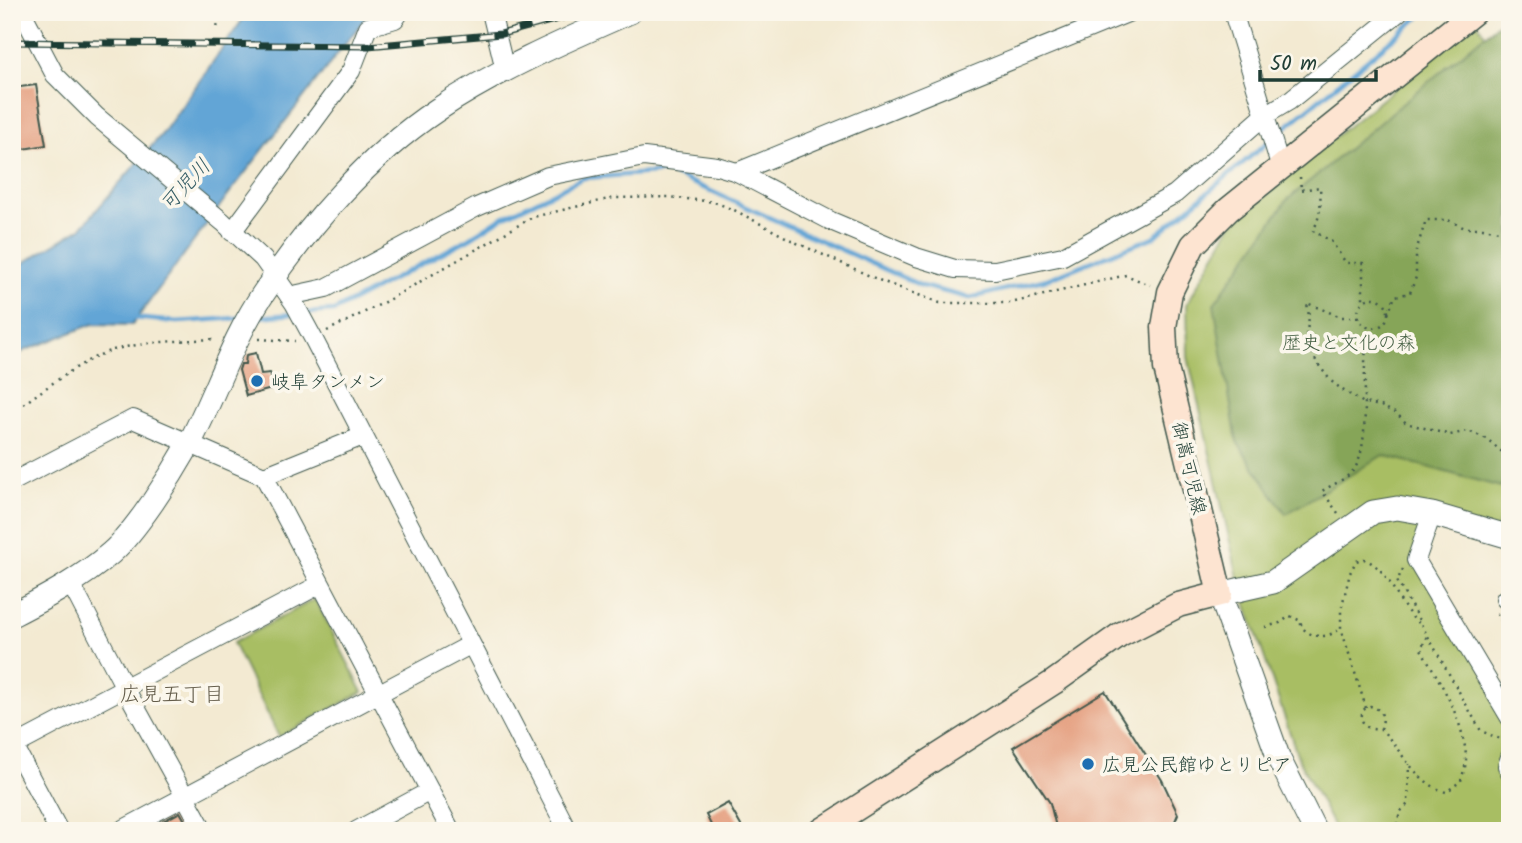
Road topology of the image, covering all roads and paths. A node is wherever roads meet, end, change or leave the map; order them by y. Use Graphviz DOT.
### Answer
graph roads {
  1 [pos="22,12"];
  2 [pos="224,12"];
  3 [pos="400,12"];
  4 [pos="491,12"];
  5 [pos="631,12"];
  6 [pos="1130,12"];
  7 [pos="1233,12"];
  8 [pos="1399,12"];
  9 [pos="1474,12"];
  10 [pos="217,27"];
  11 [pos="505,70"];
  12 [pos="1264,116"];
  13 [pos="1288,163"];
  14 [pos="737,172"];
  15 [pos="228,227"];
  16 [pos="1510,233"];
  17 [pos="275,276"];
  18 [pos="1170,292"];
  19 [pos="291,299"];
  20 [pos="1363,301"];
  21 [pos="1388,314"];
  22 [pos="1359,317"];
  23 [pos="1370,328"];
  24 [pos="311,335"];
  25 [pos="237,338"];
  26 [pos="1364,403"];
  27 [pos="12,412"];
  28 [pos="363,436"];
  29 [pos="188,445"];
  30 [pos="1510,451"];
  31 [pos="264,476"];
  32 [pos="12,482"];
  33 [pos="1432,514"];
  34 [pos="1342,519"];
  35 [pos="1510,537"];
  36 [pos="1408,559"];
  37 [pos="71,584"];
  38 [pos="319,585"];
  39 [pos="1220,594"];
  40 [pos="12,615"];
  41 [pos="1420,624"];
  42 [pos="1265,627"];
  43 [pos="1341,628"];
  44 [pos="1427,636"];
  45 [pos="470,645"];
  46 [pos="125,688"];
  47 [pos="377,693"];
  48 [pos="1366,708"];
  49 [pos="1510,718"];
  50 [pos="1381,729"];
  51 [pos="1510,743"];
  52 [pos="13,747"];
  53 [pos="1510,757"];
  54 [pos="1409,764"];
  55 [pos="1510,773"];
  56 [pos="429,791"];
  57 [pos="186,796"];
  58 [pos="59,831"];
  59 [pos="120,831"];
  60 [pos="204,831"];
  61 [pos="356,831"];
  62 [pos="451,831"];
  63 [pos="568,831"];
  64 [pos="821,831"];
  65 [pos="1315,831"];
  66 [pos="1395,831"];
  1 -- 15 [label="street"];
  2 -- 10 [label="path"];
  3 -- 15 [label="street"];
  4 -- 11 [label="street"];
  5 -- 11 [label="street"];
  6 -- 14 [label="street"];
  7 -- 12 [label="street"];
  8 -- 12 [label="street"];
  9 -- 13 [label="main road, 御嵩可児線"];
  11 -- 17 [label="street"];
  12 -- 13 [label="street"];
  12 -- 14 [label="street"];
  13 -- 18 [label="main road, 御嵩可児線"];
  13 -- 20 [label="path"];
  14 -- 19 [label="street"];
  15 -- 17 [label="street"];
  16 -- 21 [label="path"];
  17 -- 19 [label="street"];
  17 -- 25 [label="street"];
  18 -- 24 [label="path"];
  18 -- 39 [label="main road, 御嵩可児線"];
  19 -- 24 [label="street"];
  20 -- 21 [label="path"];
  20 -- 22 [label="path"];
  21 -- 23 [label="path"];
  22 -- 23 [label="path"];
  22 -- 26 [label="path"];
  23 -- 26 [label="path"];
  24 -- 25 [label="path"];
  24 -- 28 [label="street"];
  25 -- 27 [label="path"];
  25 -- 29 [label="street"];
  26 -- 30 [label="path"];
  26 -- 34 [label="path"];
  28 -- 31 [label="street"];
  28 -- 45 [label="street"];
  29 -- 31 [label="street"];
  29 -- 32 [label="street"];
  29 -- 37 [label="street"];
  31 -- 38 [label="street"];
  33 -- 35 [label="street"];
  33 -- 39 [label="street"];
  33 -- 49 [label="street"];
  36 -- 41 [label="path"];
  37 -- 40 [label="street"];
  37 -- 46 [label="street"];
  38 -- 46 [label="street"];
  38 -- 47 [label="street"];
  39 -- 64 [label="main road"];
  39 -- 65 [label="street"];
  41 -- 43 [label="path"];
  41 -- 44 [label="path"];
  42 -- 43 [label="path"];
  43 -- 48 [label="path"];
  44 -- 51 [label="path"];
  44 -- 54 [label="path"];
  45 -- 47 [label="street"];
  45 -- 63 [label="street"];
  46 -- 52 [label="street"];
  46 -- 57 [label="street"];
  47 -- 56 [label="street"];
  47 -- 57 [label="street"];
  48 -- 50 [label="path"];
  48 -- 50 [label="path"];
  50 -- 54 [label="path"];
  52 -- 58 [label="street"];
  53 -- 55 [label="street"];
  54 -- 66 [label="path"];
  56 -- 61 [label="street"];
  56 -- 62 [label="street"];
  57 -- 59 [label="street"];
  57 -- 60 [label="street"];
}
